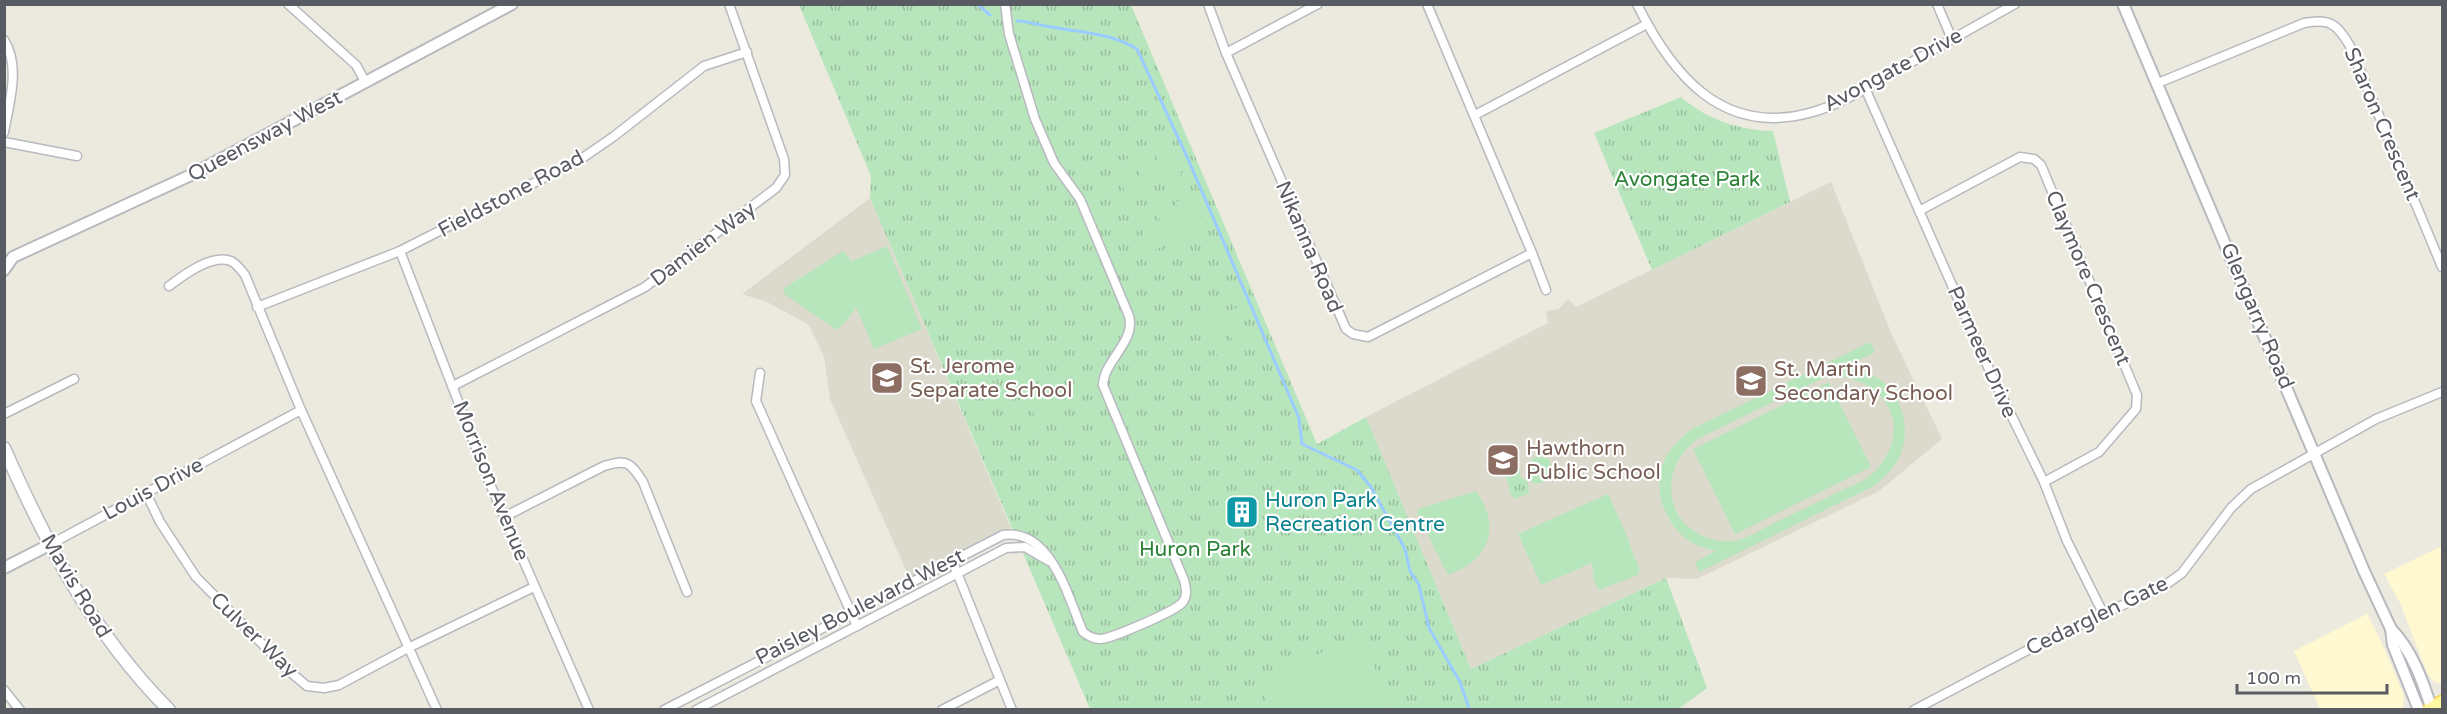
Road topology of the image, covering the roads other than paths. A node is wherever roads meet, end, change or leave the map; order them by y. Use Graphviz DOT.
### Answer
graph roads {
  1 [pos="288,4"];
  2 [pos="512,4"];
  3 [pos="729,4"];
  4 [pos="1005,4"];
  5 [pos="1208,4"];
  6 [pos="1318,4"];
  7 [pos="1426,4"];
  8 [pos="1637,4"];
  9 [pos="1938,4"];
  10 [pos="2015,4"];
  11 [pos="2123,4"];
  12 [pos="1647,24"];
  13 [pos="1953,39"];
  14 [pos="4,40"];
  15 [pos="747,52"];
  16 [pos="1226,52"];
  17 [pos="366,83"];
  18 [pos="2158,83"];
  19 [pos="1865,88"];
  20 [pos="1474,115"];
  21 [pos="4,132"];
  22 [pos="4,142"];
  23 [pos="77,156"];
  24 [pos="1919,211"];
  25 [pos="400,251"];
  26 [pos="1532,253"];
  27 [pos="8,256"];
  28 [pos="2442,267"];
  29 [pos="4,270"];
  30 [pos="169,286"];
  31 [pos="1546,290"];
  32 [pos="257,307"];
  33 [pos="760,373"];
  34 [pos="74,379"];
  35 [pos="453,386"];
  36 [pos="2442,392"];
  37 [pos="301,411"];
  38 [pos="4,414"];
  39 [pos="4,448"];
  40 [pos="2316,454"];
  41 [pos="2044,482"];
  42 [pos="146,493"];
  43 [pos="504,517"];
  44 [pos="49,545"];
  45 [pos="952,561"];
  46 [pos="1052,563"];
  47 [pos="4,568"];
  48 [pos="958,573"];
  49 [pos="534,586"];
  50 [pos="687,592"];
  51 [pos="850,612"];
  52 [pos="2103,614"];
  53 [pos="857,626"];
  54 [pos="408,648"];
  55 [pos="1000,680"];
  56 [pos="4,690"];
  57 [pos="2431,708"];
  58 [pos="20,710"];
  59 [pos="169,710"];
  60 [pos="437,710"];
  61 [pos="589,710"];
  62 [pos="664,710"];
  63 [pos="696,710"];
  64 [pos="942,710"];
  65 [pos="1012,710"];
  66 [pos="1914,710"];
  1 -- 17 [label="street"];
  2 -- 17 [label="street, Queensway West"];
  3 -- 15 [label="street, Damien Way"];
  4 -- 46 [label="street, Paisley Boulevard West"];
  5 -- 16 [label="street, Nikanna Road"];
  6 -- 16 [label="street"];
  7 -- 20 [label="street"];
  8 -- 12 [label="street, Avongate Drive"];
  9 -- 13 [label="street"];
  10 -- 13 [label="street, Avongate Drive"];
  11 -- 18 [label="street, Glengarry Road"];
  12 -- 19 [label="street, Avongate Drive"];
  12 -- 20 [label="street"];
  13 -- 19 [label="street, Avongate Drive"];
  14 -- 21 [label="street"];
  15 -- 25 [label="street, Fieldstone Road"];
  15 -- 35 [label="street, Damien Way"];
  16 -- 26 [label="street, Nikanna Road"];
  17 -- 27 [label="street, Queensway West"];
  18 -- 28 [label="street, Sharon Crescent"];
  18 -- 40 [label="street, Glengarry Road"];
  19 -- 24 [label="street, Parmeer Drive"];
  20 -- 26 [label="street"];
  22 -- 23 [label="street"];
  24 -- 41 [label="street, Parmeer Drive"];
  24 -- 41 [label="street, Claymore Crescent"];
  25 -- 32 [label="street, Fieldstone Road"];
  25 -- 35 [label="street, Morrison Avenue"];
  26 -- 31 [label="street"];
  27 -- 29 [label="street, Queensway West"];
  30 -- 32 [label="street"];
  32 -- 37 [label="street"];
  33 -- 51 [label="street"];
  34 -- 38 [label="street"];
  35 -- 43 [label="street, Morrison Avenue"];
  36 -- 40 [label="street"];
  37 -- 42 [label="street, Louis Drive"];
  37 -- 54 [label="street"];
  39 -- 44 [label="main road, Mavis Road"];
  40 -- 52 [label="street, Cedarglen Gate"];
  40 -- 57 [label="street, Glengarry Road"];
  41 -- 52 [label="street, Parmeer Drive"];
  42 -- 44 [label="street, Louis Drive"];
  42 -- 54 [label="street, Culver Way"];
  43 -- 49 [label="street, Morrison Avenue"];
  43 -- 50 [label="street"];
  44 -- 47 [label="street, Louis Drive"];
  44 -- 59 [label="main road, Mavis Road"];
  45 -- 46 [label="street, Paisley Boulevard West"];
  45 -- 48 [label="street"];
  45 -- 51 [label="street, Paisley Boulevard West"];
  46 -- 48 [label="street, Paisley Boulevard West"];
  48 -- 53 [label="street, Paisley Boulevard West"];
  48 -- 55 [label="street"];
  49 -- 54 [label="street, Culver Way"];
  49 -- 61 [label="street, Morrison Avenue"];
  51 -- 53 [label="street"];
  51 -- 62 [label="street, Paisley Boulevard West"];
  52 -- 66 [label="street, Cedarglen Gate"];
  53 -- 63 [label="street, Paisley Boulevard West"];
  54 -- 60 [label="street"];
  55 -- 64 [label="street"];
  55 -- 65 [label="street"];
  56 -- 58 [label="street"];
}
